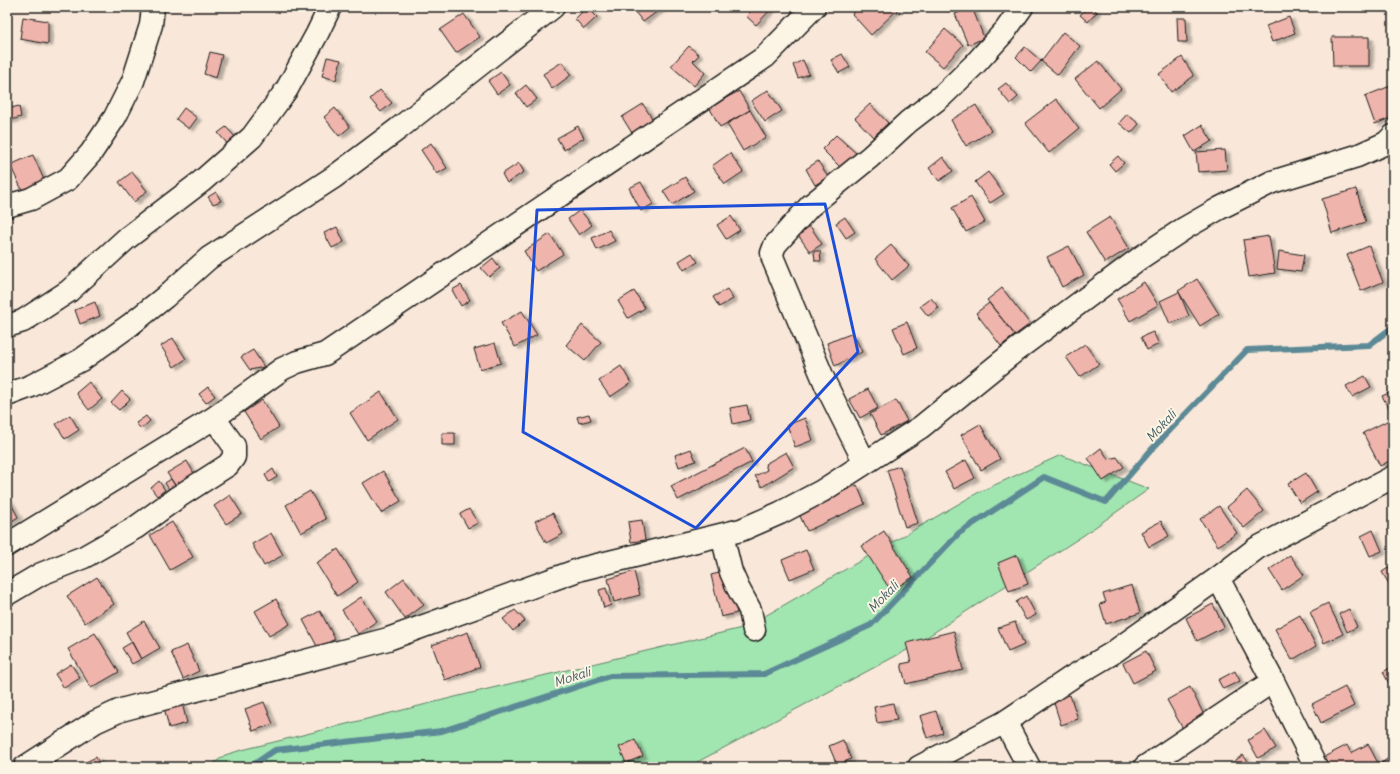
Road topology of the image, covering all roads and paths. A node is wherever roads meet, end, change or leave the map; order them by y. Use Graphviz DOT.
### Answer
graph roads {
  1 [pos="153,7"];
  2 [pos="330,7"];
  3 [pos="553,7"];
  4 [pos="814,7"];
  5 [pos="1022,7"];
  6 [pos="1393,136"];
  7 [pos="7,206"];
  8 [pos="7,326"];
  9 [pos="7,395"];
  10 [pos="214,418"];
  11 [pos="865,463"];
  12 [pos="1393,477"];
  13 [pos="722,535"];
  14 [pos="7,545"];
  15 [pos="1218,578"];
  16 [pos="7,594"];
  17 [pos="754,630"];
  18 [pos="1273,681"];
  19 [pos="1005,722"];
  20 [pos="25,767"];
  21 [pos="919,767"];
  22 [pos="1029,767"];
  23 [pos="1145,767"];
  24 [pos="1316,767"];
  1 -- 7 [label="street"];
  2 -- 8 [label="street"];
  3 -- 9 [label="street"];
  4 -- 10 [label="street"];
  5 -- 11 [label="street"];
  6 -- 11 [label="street"];
  10 -- 14 [label="street"];
  10 -- 16 [label="street"];
  11 -- 13 [label="street"];
  12 -- 15 [label="street"];
  13 -- 17 [label="street"];
  13 -- 20 [label="street"];
  15 -- 18 [label="street"];
  15 -- 19 [label="street"];
  18 -- 23 [label="street"];
  18 -- 24 [label="street"];
  19 -- 21 [label="street"];
  19 -- 22 [label="street"];
}
